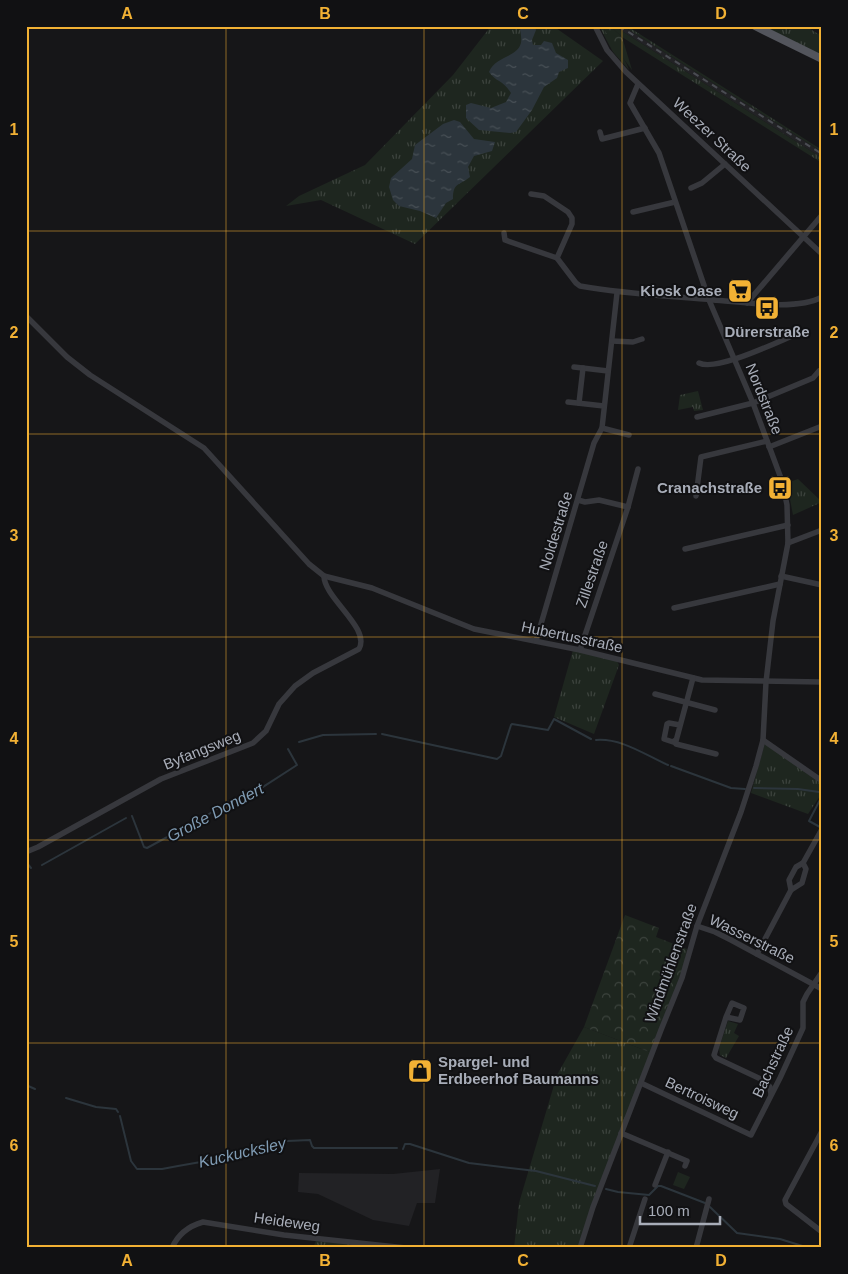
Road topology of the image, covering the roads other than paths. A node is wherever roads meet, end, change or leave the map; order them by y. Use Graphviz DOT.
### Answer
graph roads {
  1 [pos="595,26"];
  2 [pos="755,26"];
  3 [pos="822,59"];
  4 [pos="638,84"];
  5 [pos="645,128"];
  6 [pos="600,132"];
  7 [pos="725,164"];
  8 [pos="691,188"];
  9 [pos="531,194"];
  10 [pos="675,202"];
  11 [pos="633,212"];
  12 [pos="822,215"];
  13 [pos="504,233"];
  14 [pos="804,237"];
  15 [pos="822,254"];
  16 [pos="557,258"];
  17 [pos="617,293"];
  18 [pos="822,297"];
  19 [pos="710,300"];
  20 [pos="747,302"];
  21 [pos="26,316"];
  22 [pos="799,333"];
  23 [pos="642,339"];
  24 [pos="612,341"];
  25 [pos="734,359"];
  26 [pos="698,363"];
  27 [pos="574,367"];
  28 [pos="583,368"];
  29 [pos="608,371"];
  30 [pos="819,371"];
  31 [pos="568,402"];
  32 [pos="579,403"];
  33 [pos="753,403"];
  34 [pos="604,406"];
  35 [pos="697,417"];
  36 [pos="822,426"];
  37 [pos="602,428"];
  38 [pos="629,435"];
  39 [pos="768,444"];
  40 [pos="638,469"];
  41 [pos="696,496"];
  42 [pos="578,500"];
  43 [pos="628,507"];
  44 [pos="788,525"];
  45 [pos="822,530"];
  46 [pos="788,543"];
  47 [pos="686,548"];
  48 [pos="324,576"];
  49 [pos="781,576"];
  50 [pos="337,580"];
  51 [pos="780,584"];
  52 [pos="822,585"];
  53 [pos="332,592"];
  54 [pos="674,608"];
  55 [pos="536,641"];
  56 [pos="580,650"];
  57 [pos="693,678"];
  58 [pos="766,682"];
  59 [pos="822,682"];
  60 [pos="655,694"];
  61 [pos="686,702"];
  62 [pos="715,710"];
  63 [pos="680,725"];
  64 [pos="763,740"];
  65 [pos="674,741"];
  66 [pos="716,754"];
  67 [pos="822,781"];
  68 [pos="822,829"];
  69 [pos="26,852"];
  70 [pos="804,863"];
  71 [pos="791,890"];
  72 [pos="697,926"];
  73 [pos="757,954"];
  74 [pos="822,972"];
  75 [pos="813,983"];
  76 [pos="822,989"];
  77 [pos="726,1017"];
  78 [pos="780,1078"];
  79 [pos="765,1081"];
  80 [pos="641,1083"];
  81 [pos="771,1096"];
  82 [pos="822,1131"];
  83 [pos="621,1133"];
  84 [pos="751,1135"];
  85 [pos="668,1152"];
  86 [pos="685,1166"];
  87 [pos="655,1185"];
  88 [pos="645,1199"];
  89 [pos="709,1199"];
  90 [pos="822,1232"];
  91 [pos="365,1245"];
  92 [pos="173,1246"];
  93 [pos="406,1248"];
  94 [pos="580,1248"];
  95 [pos="629,1248"];
  96 [pos="696,1248"];
  1 -- 4 [label="street, Weezer Straße"];
  2 -- 3 [label="main road"];
  4 -- 5 [label="street, Nordstraße"];
  4 -- 7 [label="street, Weezer Straße"];
  5 -- 6 [label="street"];
  5 -- 10 [label="street, Nordstraße"];
  7 -- 8 [label="street"];
  7 -- 14 [label="street, Weezer Straße"];
  9 -- 16 [label="street"];
  10 -- 11 [label="street"];
  10 -- 19 [label="street, Nordstraße"];
  12 -- 14 [label="street"];
  13 -- 16 [label="street"];
  14 -- 15 [label="street, Weezer Straße"];
  14 -- 20 [label="street"];
  16 -- 17 [label="street"];
  17 -- 19 [label="street"];
  17 -- 24 [label="street, Noldestraße"];
  18 -- 20 [label="street"];
  19 -- 20 [label="street"];
  19 -- 25 [label="street, Nordstraße"];
  21 -- 48 [label="street"];
  22 -- 25 [label="street"];
  23 -- 24 [label="street"];
  24 -- 29 [label="street, Noldestraße"];
  25 -- 26 [label="street"];
  25 -- 33 [label="street, Nordstraße"];
  27 -- 28 [label="street"];
  28 -- 29 [label="street"];
  28 -- 32 [label="street"];
  29 -- 34 [label="street, Noldestraße"];
  30 -- 33 [label="street"];
  31 -- 32 [label="street"];
  32 -- 34 [label="street"];
  33 -- 35 [label="street"];
  33 -- 39 [label="street, Nordstraße"];
  34 -- 37 [label="street, Noldestraße"];
  36 -- 39 [label="street"];
  37 -- 38 [label="street"];
  37 -- 42 [label="street, Noldestraße"];
  39 -- 41 [label="street"];
  39 -- 44 [label="street, Nordstraße"];
  40 -- 43 [label="street, Zillestraße"];
  42 -- 43 [label="street"];
  42 -- 55 [label="street, Noldestraße"];
  43 -- 56 [label="street, Zillestraße"];
  44 -- 46 [label="street, Nordstraße"];
  44 -- 47 [label="street"];
  45 -- 46 [label="street"];
  46 -- 49 [label="street, Nordstraße"];
  48 -- 50 [label="street, Hubertusstraße"];
  48 -- 53 [label="street, Byfangsweg"];
  49 -- 51 [label="street, Nordstraße"];
  49 -- 52 [label="street"];
  50 -- 53 [label="street"];
  50 -- 55 [label="street, Hubertusstraße"];
  51 -- 54 [label="street"];
  51 -- 58 [label="street, Nordstraße"];
  53 -- 69 [label="street, Byfangsweg"];
  55 -- 56 [label="street, Hubertusstraße"];
  56 -- 57 [label="street, Hubertusstraße"];
  57 -- 58 [label="street, Hubertusstraße"];
  57 -- 61 [label="street"];
  58 -- 59 [label="street, Hubertusstraße"];
  58 -- 64 [label="street, Windmühlenstraße"];
  60 -- 61 [label="street"];
  61 -- 62 [label="street"];
  61 -- 63 [label="street"];
  63 -- 65 [label="street"];
  63 -- 65 [label="street"];
  64 -- 67 [label="street"];
  64 -- 72 [label="street, Windmühlenstraße"];
  65 -- 66 [label="street"];
  68 -- 70 [label="street"];
  70 -- 71 [label="street"];
  70 -- 71 [label="street"];
  71 -- 73 [label="street"];
  72 -- 73 [label="street, Wasserstraße"];
  72 -- 80 [label="street, Windmühlenstraße"];
  73 -- 75 [label="street, Wasserstraße"];
  74 -- 75 [label="street, Bachstraße"];
  75 -- 76 [label="street, Wasserstraße"];
  75 -- 78 [label="street, Bachstraße"];
  77 -- 79 [label="street"];
  78 -- 79 [label="street"];
  78 -- 81 [label="street, Bachstraße"];
  79 -- 81 [label="street"];
  80 -- 83 [label="street, Windmühlenstraße"];
  80 -- 84 [label="street, Bertroisweg"];
  81 -- 84 [label="street, Bachstraße"];
  82 -- 90 [label="street"];
  83 -- 85 [label="street"];
  83 -- 94 [label="street, Windmühlenstraße"];
  85 -- 86 [label="street"];
  85 -- 87 [label="street"];
  88 -- 95 [label="street"];
  89 -- 96 [label="street"];
  91 -- 92 [label="street, Heideweg"];
  91 -- 93 [label="street, Heideweg"];
}
